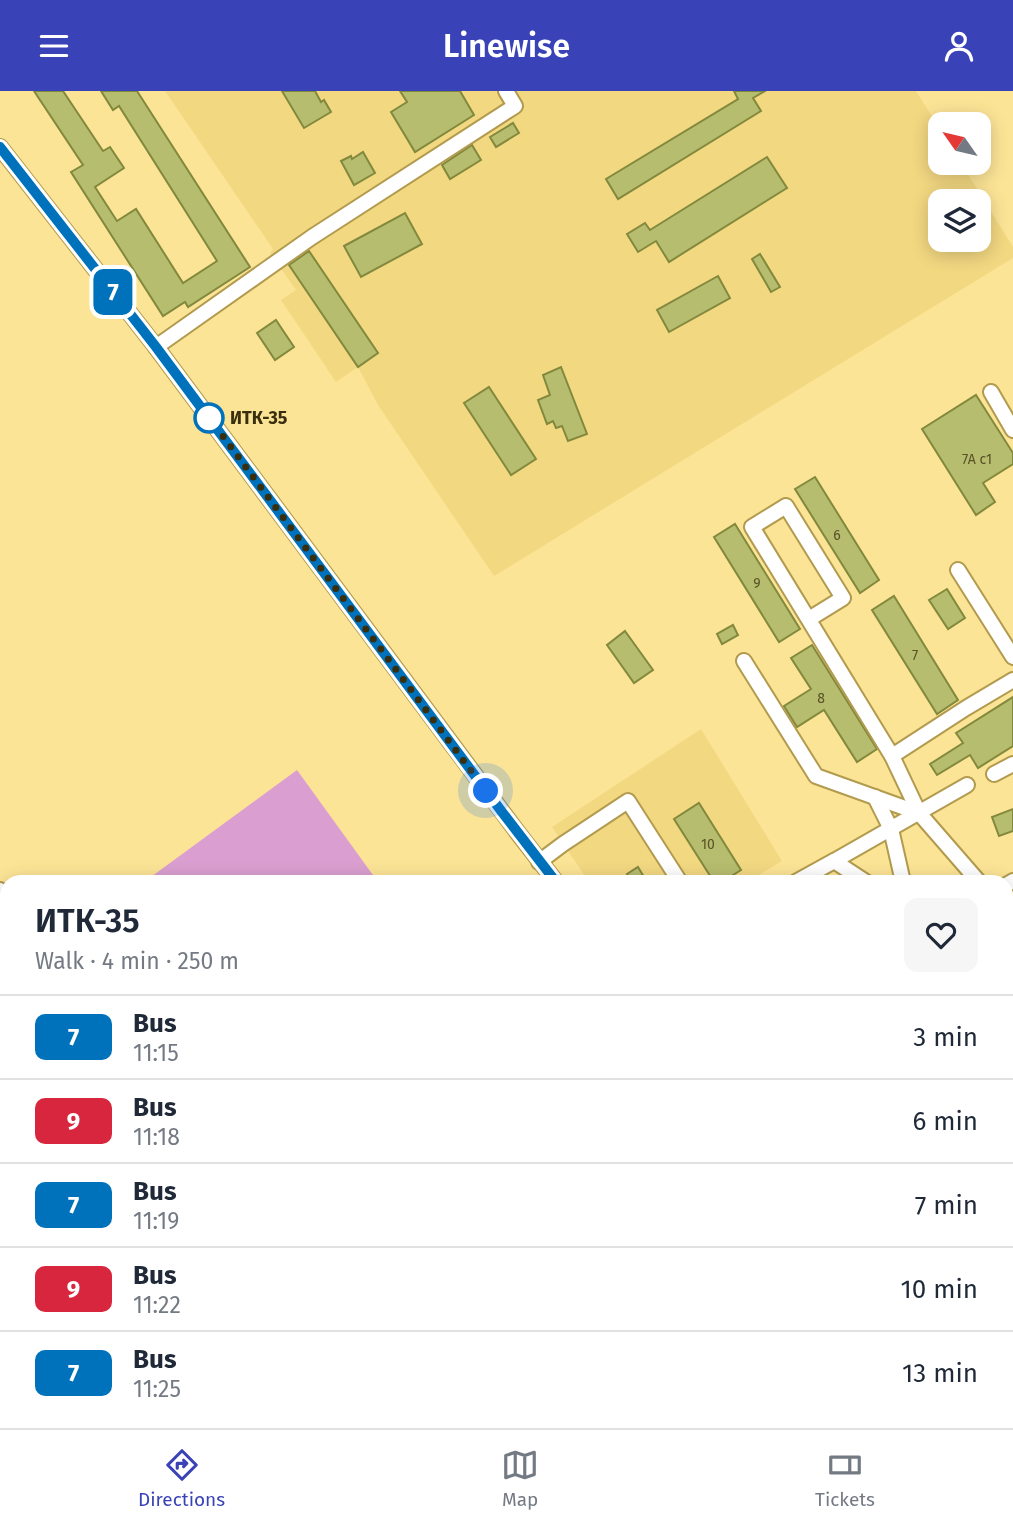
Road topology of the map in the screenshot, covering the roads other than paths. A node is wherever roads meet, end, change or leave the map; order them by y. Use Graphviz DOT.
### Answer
graph roads {
  1 [pos="506,91"];
  2 [pos="0,147"];
  3 [pos="156,347"];
  4 [pos="991,392"];
  5 [pos="1013,430"];
  6 [pos="958,570"];
  7 [pos="809,619"];
  8 [pos="1013,657"];
  9 [pos="744,660"];
  10 [pos="1013,680"];
  11 [pos="892,756"];
  12 [pos="1013,764"];
  13 [pos="994,774"];
  14 [pos="967,785"];
  15 [pos="875,797"];
  16 [pos="919,813"];
  17 [pos="891,829"];
  18 [pos="834,861"];
  19 [pos="539,862"];
  20 [pos="550,875"];
  21 [pos="676,875"];
  22 [pos="809,875"];
  23 [pos="855,875"];
  24 [pos="901,875"];
  25 [pos="973,875"];
  1 -- 3 [label="street"];
  2 -- 3 [label="street"];
  3 -- 19 [label="street"];
  4 -- 5 [label="street"];
  6 -- 8 [label="street"];
  7 -- 7 [label="street"];
  7 -- 11 [label="street"];
  9 -- 15 [label="street"];
  10 -- 11 [label="street"];
  11 -- 16 [label="street"];
  12 -- 13 [label="street"];
  14 -- 16 [label="street"];
  15 -- 16 [label="street"];
  15 -- 17 [label="street"];
  16 -- 17 [label="street"];
  16 -- 25 [label="street"];
  17 -- 18 [label="street"];
  17 -- 24 [label="street"];
  18 -- 22 [label="street"];
  18 -- 23 [label="street"];
  19 -- 20 [label="street"];
  19 -- 21 [label="street"];
}
